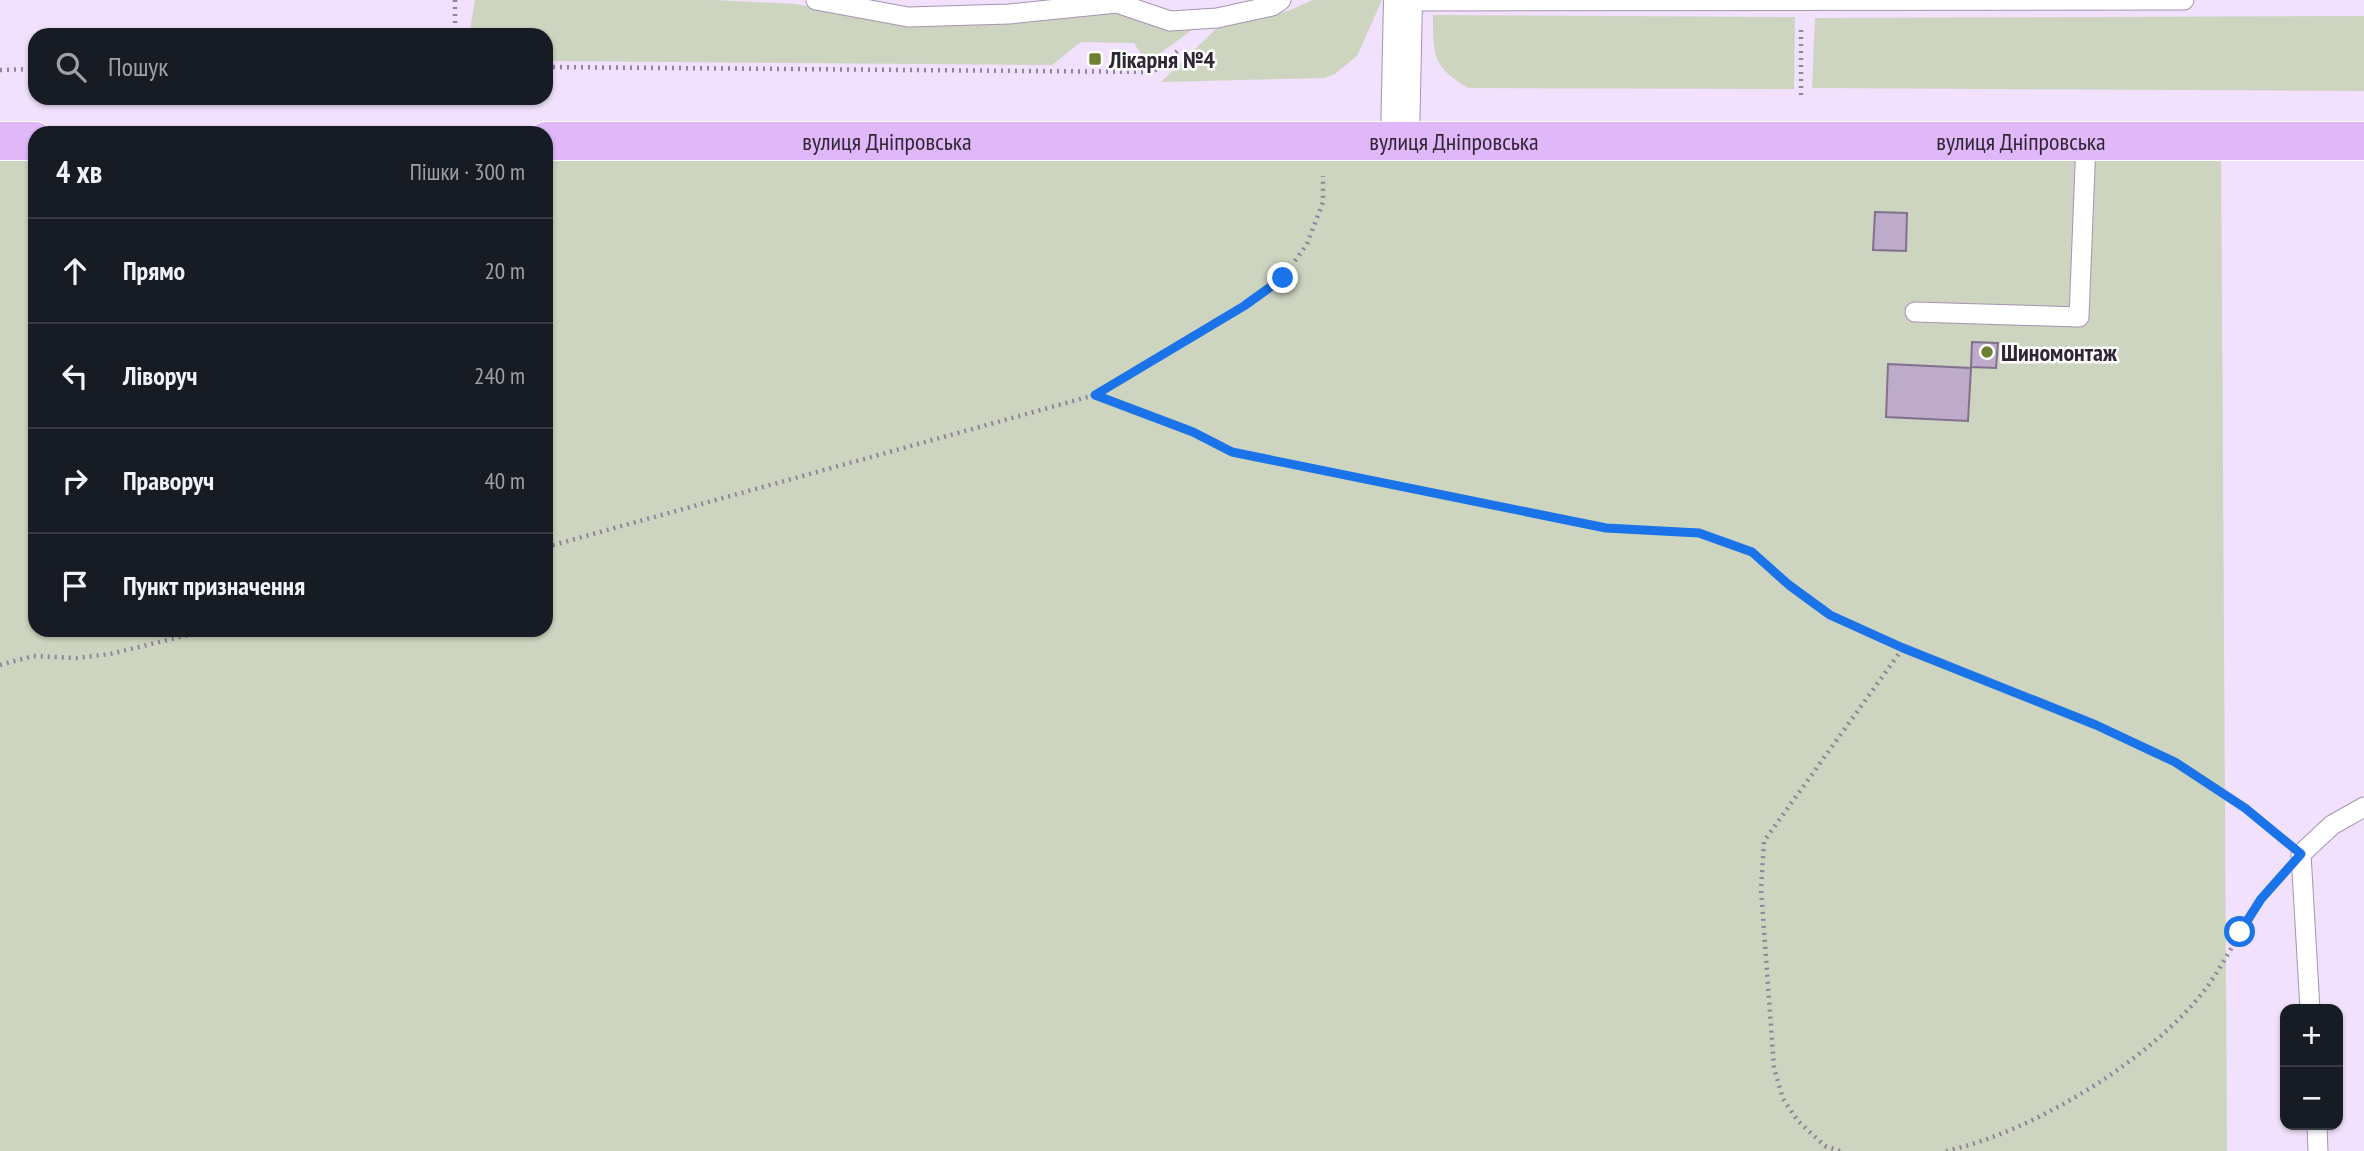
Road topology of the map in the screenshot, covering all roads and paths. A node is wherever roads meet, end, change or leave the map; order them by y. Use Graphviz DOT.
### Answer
graph roads {
  1 [pos="455,0"];
  2 [pos="816,0"];
  3 [pos="1281,0"];
  4 [pos="2184,0"];
  5 [pos="1403,1"];
  6 [pos="1801,2"];
  7 [pos="455,28"];
  8 [pos="553,67"];
  9 [pos="28,69"];
  10 [pos="0,70"];
  11 [pos="1153,72"];
  12 [pos="1801,95"];
  13 [pos="28,141"];
  14 [pos="553,141"];
  15 [pos="1324,141"];
  16 [pos="1400,141"];
  17 [pos="2364,141"];
  18 [pos="0,142"];
  19 [pos="2085,142"];
  20 [pos="1915,312"];
  21 [pos="1095,395"];
  22 [pos="553,545"];
  23 [pos="180,637"];
  24 [pos="1903,648"];
  25 [pos="0,665"];
  26 [pos="2364,807"];
  27 [pos="2301,854"];
  28 [pos="2310,1004"];
  29 [pos="2317,1130"];
  30 [pos="1840,1151"];
  31 [pos="1946,1151"];
  32 [pos="2318,1151"];
  1 -- 7 [label="path"];
  2 -- 3 [label="lane"];
  4 -- 6 [label="lane"];
  5 -- 6 [label="lane"];
  5 -- 16 [label="street"];
  6 -- 12 [label="path"];
  8 -- 11 [label="path"];
  9 -- 10 [label="path"];
  13 -- 18 [label="highway"];
  14 -- 15 [label="highway, вулиця Дніпровська"];
  15 -- 16 [label="highway, вулиця Дніпровська"];
  15 -- 21 [label="path"];
  16 -- 19 [label="highway, вулиця Дніпровська"];
  17 -- 19 [label="highway, вулиця Дніпровська"];
  19 -- 20 [label="lane"];
  21 -- 22 [label="path"];
  21 -- 24 [label="path"];
  23 -- 25 [label="path"];
  24 -- 27 [label="path"];
  24 -- 30 [label="path"];
  26 -- 27 [label="lane"];
  27 -- 28 [label="lane"];
  27 -- 31 [label="path"];
  29 -- 32 [label="lane"];
}
